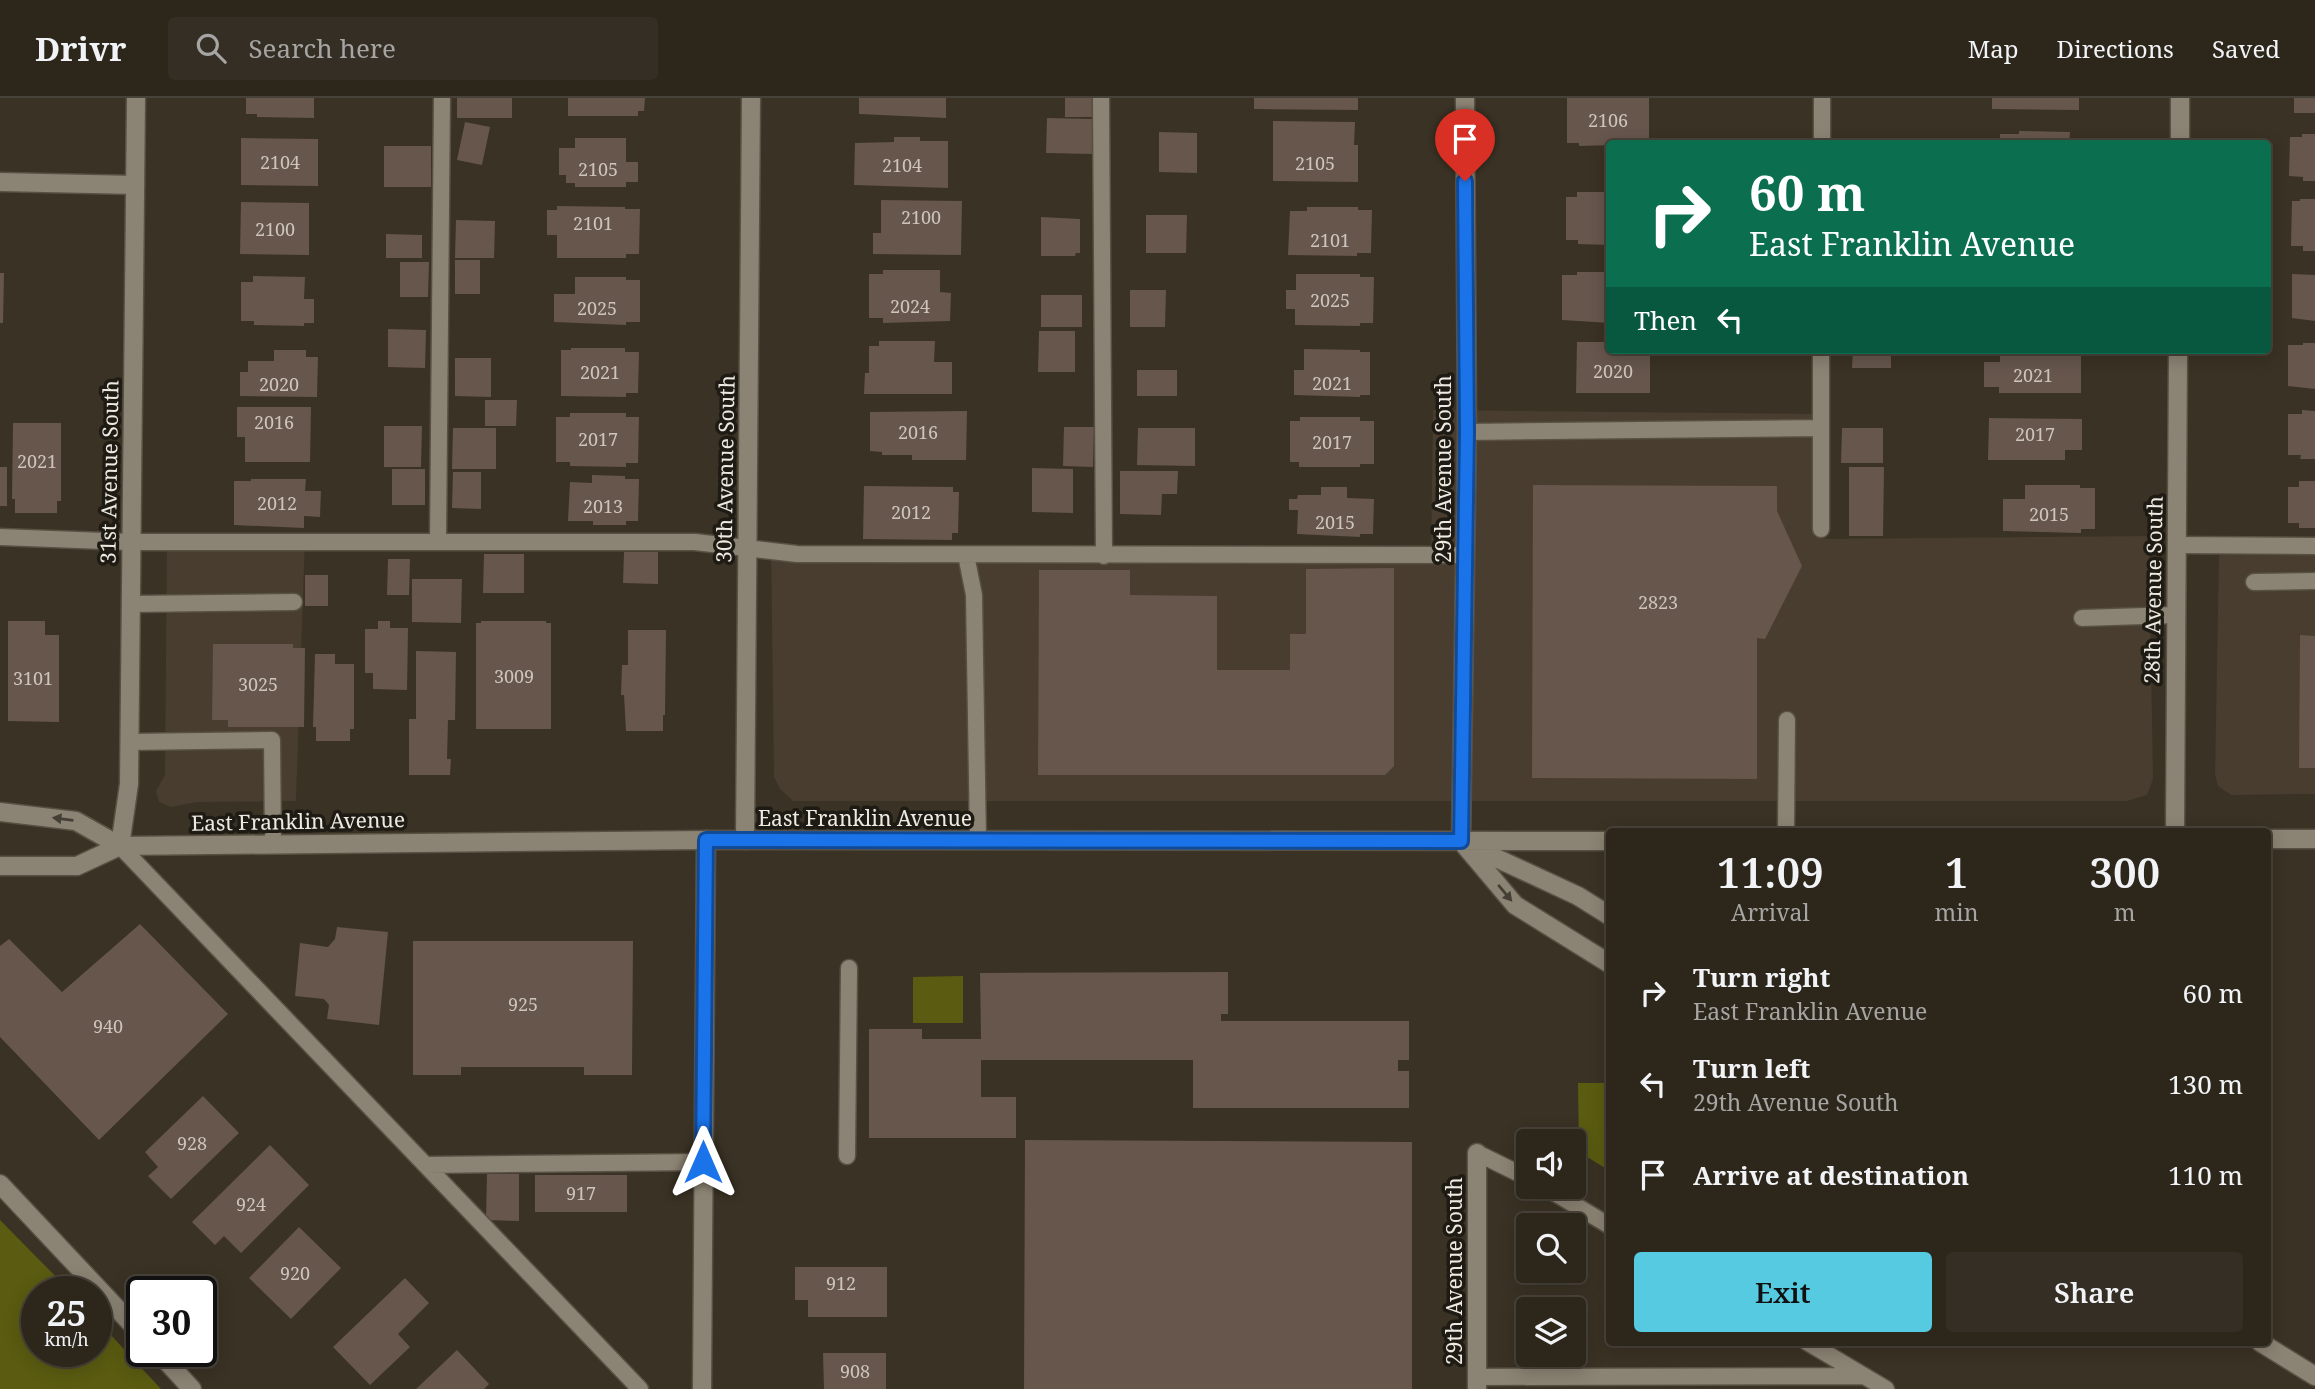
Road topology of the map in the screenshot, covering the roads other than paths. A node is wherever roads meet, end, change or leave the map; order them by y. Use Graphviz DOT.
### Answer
graph roads {
  1 [pos="136,98"];
  2 [pos="442,98"];
  3 [pos="751,98"];
  4 [pos="1101,98"];
  5 [pos="1465,98"];
  6 [pos="1822,98"];
  7 [pos="2180,98"];
  8 [pos="1822,140"];
  9 [pos="2179,140"];
  10 [pos="0,182"];
  11 [pos="135,186"];
  12 [pos="1821,354"];
  13 [pos="2178,354"];
  14 [pos="1820,428"];
  15 [pos="1467,432"];
  16 [pos="1821,529"];
  17 [pos="0,537"];
  18 [pos="438,541"];
  19 [pos="130,542"];
  20 [pos="2176,545"];
  21 [pos="2315,546"];
  22 [pos="747,548"];
  23 [pos="966,555"];
  24 [pos="1104,555"];
  25 [pos="1465,555"];
  26 [pos="2315,581"];
  27 [pos="2254,582"];
  28 [pos="294,601"];
  29 [pos="130,604"];
  30 [pos="2175,615"];
  31 [pos="2081,618"];
  32 [pos="1787,720"];
  33 [pos="129,742"];
  34 [pos="0,812"];
  35 [pos="1786,828"];
  36 [pos="2175,828"];
  37 [pos="2271,839"];
  38 [pos="2315,839"];
  39 [pos="706,840"];
  40 [pos="745,840"];
  41 [pos="978,841"];
  42 [pos="1461,841"];
  43 [pos="1606,841"];
  44 [pos="273,844"];
  45 [pos="120,846"];
  46 [pos="0,866"];
  47 [pos="1606,914"];
  48 [pos="1606,962"];
  49 [pos="849,968"];
  50 [pos="1477,1153"];
  51 [pos="847,1156"];
  52 [pos="703,1162"];
  53 [pos="426,1165"];
  54 [pos="1516,1172"];
  55 [pos="0,1184"];
  56 [pos="1565,1199"];
  57 [pos="1606,1224"];
  58 [pos="126,1318"];
  59 [pos="1814,1346"];
  60 [pos="2266,1346"];
  61 [pos="172,1367"];
  62 [pos="1864,1376"];
  63 [pos="2315,1376"];
  64 [pos="1477,1383"];
  65 [pos="192,1389"];
  66 [pos="640,1389"];
  67 [pos="702,1389"];
  68 [pos="1886,1389"];
  1 -- 11 [label="street, 31st Avenue South"];
  2 -- 18 [label="lane"];
  3 -- 22 [label="street, 30th Avenue South"];
  4 -- 24 [label="lane"];
  5 -- 15 [label="street, 29th Avenue South"];
  6 -- 8 [label="lane"];
  7 -- 9 [label="street"];
  10 -- 11 [label="street"];
  11 -- 19 [label="street, 31st Avenue South"];
  12 -- 14 [label="lane"];
  13 -- 20 [label="street, 28th Avenue South"];
  14 -- 15 [label="lane"];
  14 -- 16 [label="lane"];
  15 -- 25 [label="street, 29th Avenue South"];
  17 -- 19 [label="lane"];
  18 -- 19 [label="lane"];
  18 -- 22 [label="lane"];
  19 -- 29 [label="street, 31st Avenue South"];
  20 -- 21 [label="lane"];
  20 -- 30 [label="street, 28th Avenue South"];
  22 -- 23 [label="lane"];
  22 -- 40 [label="street, 30th Avenue South"];
  23 -- 24 [label="lane"];
  23 -- 41 [label="lane"];
  24 -- 25 [label="lane"];
  25 -- 42 [label="street, 29th Avenue South"];
  26 -- 27 [label="lane"];
  28 -- 29 [label="lane"];
  29 -- 33 [label="street, 31st Avenue South"];
  30 -- 31 [label="lane"];
  30 -- 36 [label="street, 28th Avenue South"];
  32 -- 35 [label="lane"];
  33 -- 44 [label="lane"];
  33 -- 45 [label="street, 31st Avenue South"];
  45 -- 34 [label="street, one-way"];
  37 -- 38 [label="street"];
  39 -- 40 [label="street, East Franklin Avenue"];
  39 -- 44 [label="street, East Franklin Avenue"];
  39 -- 52 [label="street"];
  40 -- 41 [label="street, East Franklin Avenue"];
  41 -- 42 [label="street, East Franklin Avenue"];
  42 -- 43 [label="street, East Franklin Avenue"];
  42 -- 47 [label="street"];
  42 -- 48 [label="street, one-way"];
  44 -- 45 [label="street, East Franklin Avenue"];
  45 -- 46 [label="street, East Franklin Avenue"];
  45 -- 53 [label="lane"];
  49 -- 51 [label="lane"];
  50 -- 54 [label="lane"];
  50 -- 64 [label="street, 29th Avenue South"];
  52 -- 53 [label="lane"];
  52 -- 67 [label="street"];
  53 -- 66 [label="lane"];
  55 -- 58 [label="street"];
  56 -- 57 [label="lane"];
  59 -- 62 [label="lane"];
  60 -- 63 [label="street"];
  61 -- 65 [label="street"];
  62 -- 64 [label="lane"];
  62 -- 68 [label="lane"];
}
